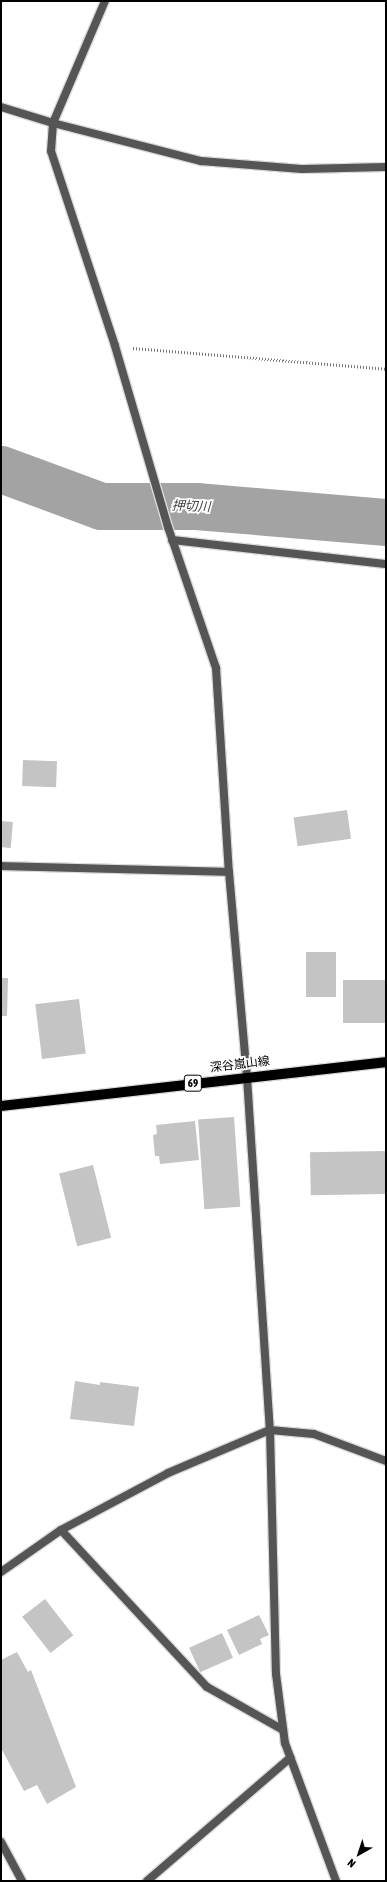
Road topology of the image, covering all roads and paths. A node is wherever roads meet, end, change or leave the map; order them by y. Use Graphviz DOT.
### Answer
graph roads {
  1 [pos="105,1"];
  2 [pos="1,107"];
  3 [pos="53,123"];
  4 [pos="386,167"];
  5 [pos="115,346"];
  6 [pos="386,369"];
  7 [pos="172,540"];
  8 [pos="386,564"];
  9 [pos="1,866"];
  10 [pos="229,872"];
  11 [pos="386,1062"];
  12 [pos="247,1077"];
  13 [pos="1,1106"];
  14 [pos="270,1430"];
  15 [pos="386,1461"];
  16 [pos="61,1530"];
  17 [pos="1,1572"];
  18 [pos="283,1730"];
  19 [pos="290,1758"];
  20 [pos="1,1842"];
  21 [pos="22,1881"];
  22 [pos="147,1881"];
  23 [pos="336,1881"];
  1 -- 3 [label="street"];
  2 -- 3 [label="street"];
  3 -- 4 [label="street"];
  3 -- 5 [label="street"];
  5 -- 6 [label="path"];
  5 -- 7 [label="street"];
  7 -- 8 [label="street"];
  7 -- 10 [label="street"];
  9 -- 10 [label="street"];
  10 -- 12 [label="street"];
  11 -- 12 [label="main road, 深谷嵐山線 / 69"];
  12 -- 13 [label="main road, 深谷嵐山線 / 69"];
  12 -- 14 [label="street"];
  14 -- 15 [label="street"];
  14 -- 16 [label="street"];
  14 -- 18 [label="street"];
  16 -- 17 [label="street"];
  16 -- 18 [label="street"];
  18 -- 19 [label="street"];
  19 -- 22 [label="street"];
  19 -- 23 [label="street"];
  20 -- 21 [label="street"];
}
